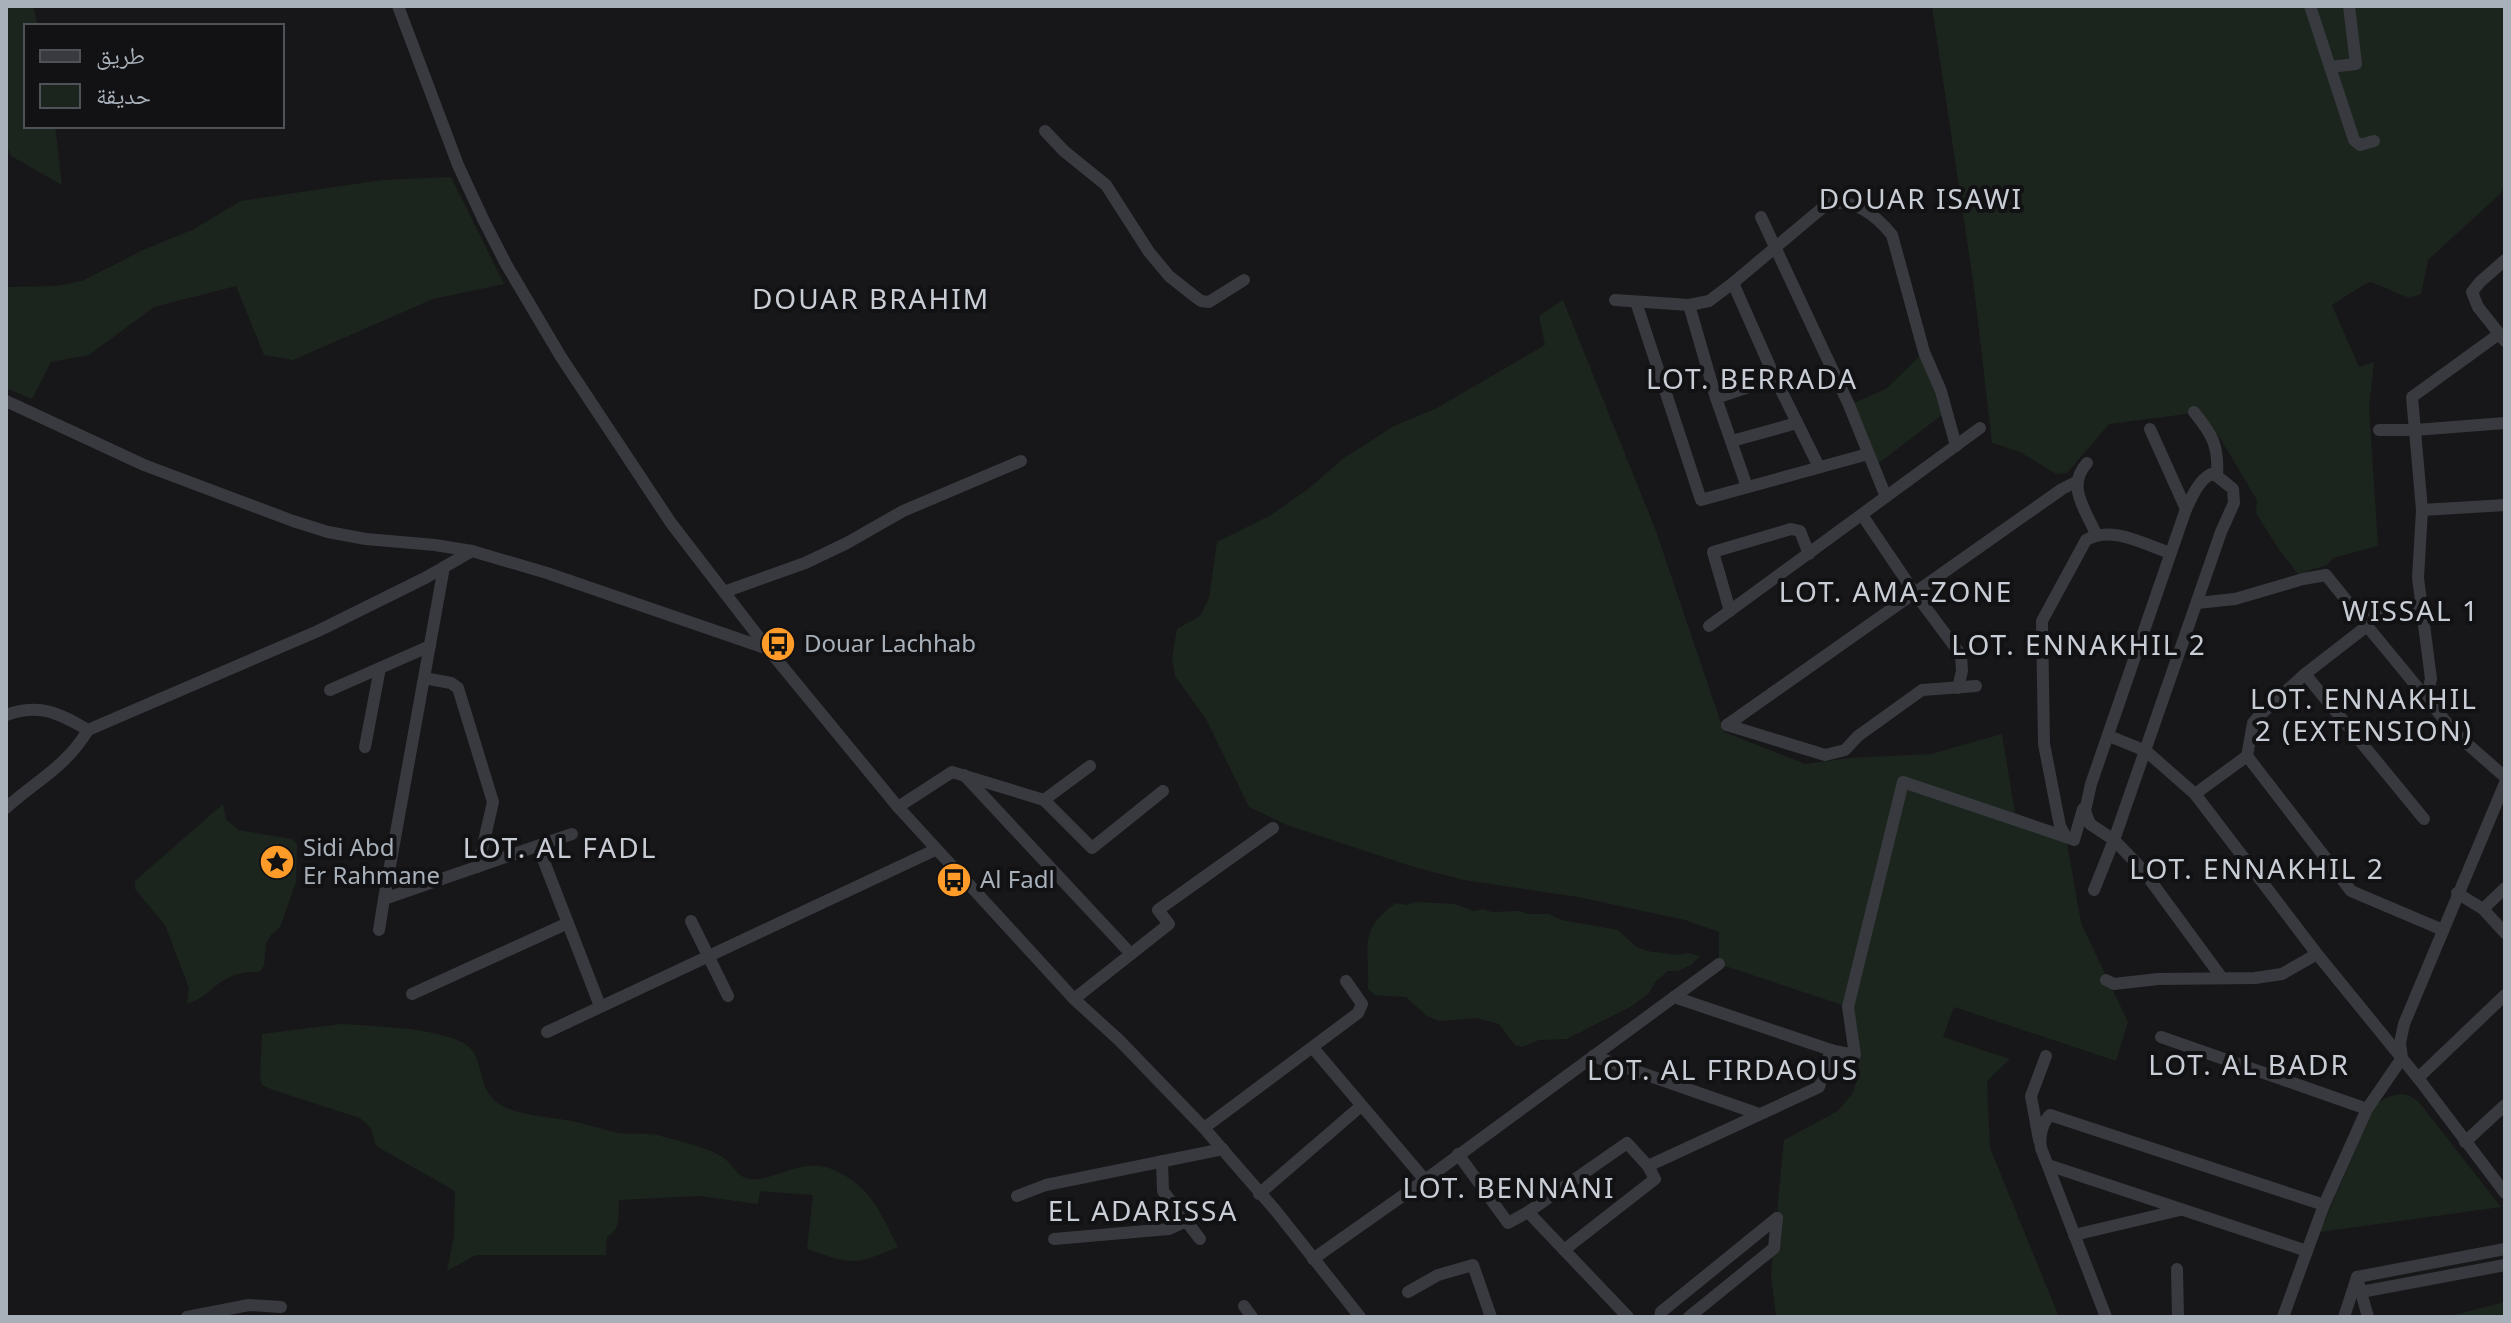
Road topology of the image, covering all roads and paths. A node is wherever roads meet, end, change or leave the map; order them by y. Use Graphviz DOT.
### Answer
graph roads {
  1 [pos="398,6"];
  2 [pos="2310,6"];
  3 [pos="2349,6"];
  4 [pos="2330,67"];
  5 [pos="1045,131"];
  6 [pos="2374,141"];
  7 [pos="1761,217"];
  8 [pos="1775,248"];
  9 [pos="2505,260"];
  10 [pos="1244,280"];
  11 [pos="1733,283"];
  12 [pos="1615,300"];
  13 [pos="1636,302"];
  14 [pos="1689,305"];
  15 [pos="2502,337"];
  16 [pos="1775,378"];
  17 [pos="1716,398"];
  18 [pos="6,401"];
  19 [pos="2194,412"];
  20 [pos="1797,423"];
  21 [pos="2505,423"];
  22 [pos="1980,428"];
  23 [pos="2150,429"];
  24 [pos="2379,430"];
  25 [pos="2415,430"];
  26 [pos="1732,441"];
  27 [pos="1956,446"];
  28 [pos="1868,454"];
  29 [pos="1021,461"];
  30 [pos="2087,463"];
  31 [pos="1819,467"];
  32 [pos="2217,476"];
  33 [pos="2076,482"];
  34 [pos="1747,487"];
  35 [pos="1886,497"];
  36 [pos="2505,505"];
  37 [pos="2186,509"];
  38 [pos="2422,510"];
  39 [pos="1862,515"];
  40 [pos="2096,534"];
  41 [pos="472,551"];
  42 [pos="2170,553"];
  43 [pos="1809,554"];
  44 [pos="444,567"];
  45 [pos="724,592"];
  46 [pos="1914,592"];
  47 [pos="2197,603"];
  48 [pos="2421,603"];
  49 [pos="1730,611"];
  50 [pos="2364,621"];
  51 [pos="1709,626"];
  52 [pos="430,646"];
  53 [pos="768,649"];
  54 [pos="380,668"];
  55 [pos="2305,674"];
  56 [pos="424,678"];
  57 [pos="1976,686"];
  58 [pos="1958,688"];
  59 [pos="330,690"];
  60 [pos="2426,699"];
  61 [pos="6,715"];
  62 [pos="88,730"];
  63 [pos="2109,736"];
  64 [pos="365,747"];
  65 [pos="2146,751"];
  66 [pos="2247,756"];
  67 [pos="1090,766"];
  68 [pos="964,775"];
  69 [pos="2505,780"];
  70 [pos="1163,791"];
  71 [pos="2195,794"];
  72 [pos="2087,798"];
  73 [pos="1044,800"];
  74 [pos="898,807"];
  75 [pos="6,808"];
  76 [pos="2424,819"];
  77 [pos="1273,828"];
  78 [pos="572,834"];
  79 [pos="2070,838"];
  80 [pos="2114,840"];
  81 [pos="538,846"];
  82 [pos="935,850"];
  83 [pos="478,867"];
  84 [pos="2505,888"];
  85 [pos="2094,890"];
  86 [pos="2457,893"];
  87 [pos="384,899"];
  88 [pos="2483,909"];
  89 [pos="691,921"];
  90 [pos="568,923"];
  91 [pos="379,930"];
  92 [pos="2443,930"];
  93 [pos="2505,933"];
  94 [pos="1131,954"];
  95 [pos="2317,954"];
  96 [pos="708,955"];
  97 [pos="1719,964"];
  98 [pos="2222,978"];
  99 [pos="2106,980"];
  100 [pos="1346,981"];
  101 [pos="412,994"];
  102 [pos="2505,995"];
  103 [pos="728,996"];
  104 [pos="1674,997"];
  105 [pos="1074,999"];
  106 [pos="600,1006"];
  107 [pos="547,1032"];
  108 [pos="2161,1037"];
  109 [pos="1313,1048"];
  110 [pos="1831,1050"];
  111 [pos="1593,1056"];
  112 [pos="2046,1056"];
  113 [pos="2402,1058"];
  114 [pos="2418,1078"];
  115 [pos="2505,1105"];
  116 [pos="1361,1106"];
  117 [pos="2367,1109"];
  118 [pos="1759,1114"];
  119 [pos="1204,1128"];
  120 [pos="2465,1142"];
  121 [pos="2040,1143"];
  122 [pos="1223,1149"];
  123 [pos="1458,1154"];
  124 [pos="1162,1161"];
  125 [pos="2048,1165"];
  126 [pos="1648,1166"];
  127 [pos="1425,1180"];
  128 [pos="2505,1193"];
  129 [pos="1259,1194"];
  130 [pos="1017,1196"];
  131 [pos="2324,1205"];
  132 [pos="2183,1210"];
  133 [pos="1528,1212"];
  134 [pos="1186,1221"];
  135 [pos="2074,1235"];
  136 [pos="1054,1239"];
  137 [pos="1200,1239"];
  138 [pos="2505,1249"];
  139 [pos="1564,1250"];
  140 [pos="2307,1251"];
  141 [pos="2485,1254"];
  142 [pos="1313,1259"];
  143 [pos="2505,1265"];
  144 [pos="2177,1269"];
  145 [pos="2490,1269"];
  146 [pos="2357,1277"];
  147 [pos="1408,1292"];
  148 [pos="2361,1292"];
  149 [pos="1244,1306"];
  150 [pos="281,1307"];
  151 [pos="187,1317"];
  152 [pos="1252,1317"];
  153 [pos="1360,1317"];
  154 [pos="1491,1317"];
  155 [pos="1628,1317"];
  156 [pos="1660,1317"];
  157 [pos="1689,1317"];
  158 [pos="2106,1317"];
  159 [pos="2178,1317"];
  160 [pos="2283,1317"];
  161 [pos="2344,1317"];
  162 [pos="2368,1317"];
  1 -- 45 [label="street"];
  2 -- 4 [label="street"];
  3 -- 4 [label="street"];
  4 -- 6 [label="street"];
  5 -- 10 [label="street"];
  7 -- 8 [label="street"];
  8 -- 11 [label="street"];
  8 -- 27 [label="street"];
  8 -- 28 [label="street"];
  9 -- 15 [label="street"];
  11 -- 14 [label="street"];
  11 -- 16 [label="street"];
  12 -- 13 [label="street"];
  13 -- 14 [label="street"];
  13 -- 34 [label="street"];
  14 -- 17 [label="street"];
  15 -- 25 [label="street"];
  16 -- 17 [label="street"];
  16 -- 20 [label="street"];
  17 -- 26 [label="street"];
  18 -- 41 [label="street"];
  19 -- 32 [label="street"];
  20 -- 26 [label="street"];
  20 -- 31 [label="street"];
  21 -- 25 [label="street"];
  22 -- 27 [label="street"];
  23 -- 37 [label="street"];
  24 -- 25 [label="street"];
  25 -- 38 [label="street"];
  26 -- 34 [label="street"];
  27 -- 35 [label="street"];
  28 -- 31 [label="street"];
  28 -- 35 [label="street"];
  29 -- 45 [label="street"];
  30 -- 33 [label="street"];
  31 -- 34 [label="street"];
  32 -- 37 [label="street"];
  32 -- 47 [label="street"];
  33 -- 40 [label="street"];
  33 -- 46 [label="street"];
  35 -- 39 [label="street"];
  36 -- 38 [label="street"];
  37 -- 42 [label="street"];
  38 -- 48 [label="street"];
  39 -- 43 [label="street"];
  39 -- 46 [label="street"];
  40 -- 42 [label="street"];
  40 -- 79 [label="street"];
  41 -- 44 [label="street"];
  41 -- 53 [label="street"];
  42 -- 63 [label="street"];
  43 -- 49 [label="street"];
  43 -- 49 [label="street"];
  44 -- 52 [label="street"];
  44 -- 62 [label="street"];
  45 -- 53 [label="street"];
  46 -- 58 [label="street"];
  46 -- 58 [label="street"];
  47 -- 50 [label="street"];
  47 -- 65 [label="street"];
  48 -- 50 [label="street"];
  48 -- 60 [label="street"];
  49 -- 51 [label="street"];
  50 -- 55 [label="street"];
  50 -- 60 [label="street"];
  52 -- 54 [label="street"];
  52 -- 56 [label="street"];
  53 -- 74 [label="street"];
  54 -- 59 [label="street"];
  54 -- 64 [label="street"];
  55 -- 66 [label="street"];
  55 -- 76 [label="street"];
  56 -- 83 [label="street"];
  56 -- 87 [label="street"];
  57 -- 58 [label="street"];
  60 -- 69 [label="street"];
  61 -- 62 [label="street"];
  62 -- 75 [label="street"];
  63 -- 65 [label="street"];
  63 -- 72 [label="street"];
  65 -- 71 [label="street"];
  65 -- 80 [label="street"];
  66 -- 71 [label="street"];
  66 -- 92 [label="street"];
  67 -- 73 [label="street"];
  68 -- 73 [label="street"];
  68 -- 74 [label="street"];
  68 -- 94 [label="street"];
  69 -- 86 [label="street"];
  70 -- 73 [label="street"];
  71 -- 95 [label="street"];
  72 -- 79 [label="street"];
  72 -- 80 [label="street"];
  74 -- 82 [label="street"];
  77 -- 94 [label="street"];
  78 -- 81 [label="street"];
  79 -- 110 [label="street"];
  80 -- 85 [label="street"];
  80 -- 98 [label="street"];
  81 -- 83 [label="street"];
  81 -- 90 [label="street"];
  82 -- 96 [label="street"];
  82 -- 105 [label="street"];
  83 -- 87 [label="street"];
  84 -- 88 [label="street"];
  86 -- 88 [label="street"];
  86 -- 92 [label="street"];
  87 -- 91 [label="street"];
  88 -- 93 [label="street"];
  89 -- 96 [label="street"];
  90 -- 101 [label="street"];
  90 -- 106 [label="street"];
  92 -- 113 [label="street"];
  94 -- 105 [label="street"];
  95 -- 98 [label="street"];
  95 -- 113 [label="street"];
  96 -- 103 [label="street"];
  96 -- 106 [label="street"];
  97 -- 104 [label="street"];
  98 -- 99 [label="street"];
  100 -- 109 [label="street"];
  102 -- 114 [label="street"];
  104 -- 110 [label="street"];
  104 -- 111 [label="street"];
  105 -- 119 [label="street"];
  106 -- 107 [label="street"];
  108 -- 117 [label="street"];
  109 -- 116 [label="street"];
  109 -- 119 [label="street"];
  110 -- 118 [label="street"];
  111 -- 118 [label="street"];
  111 -- 123 [label="street"];
  112 -- 121 [label="street"];
  113 -- 114 [label="street"];
  113 -- 117 [label="street"];
  114 -- 120 [label="street"];
  115 -- 120 [label="street"];
  116 -- 127 [label="street"];
  116 -- 129 [label="street"];
  117 -- 131 [label="street"];
  118 -- 126 [label="street"];
  119 -- 122 [label="street"];
  120 -- 128 [label="street"];
  121 -- 125 [label="street"];
  121 -- 131 [label="street"];
  122 -- 124 [label="street"];
  122 -- 129 [label="street"];
  123 -- 127 [label="street"];
  123 -- 133 [label="street"];
  124 -- 130 [label="street"];
  124 -- 134 [label="street"];
  125 -- 132 [label="street"];
  125 -- 135 [label="street"];
  126 -- 133 [label="street"];
  126 -- 139 [label="street"];
  127 -- 142 [label="street"];
  129 -- 142 [label="street"];
  131 -- 140 [label="street"];
  132 -- 135 [label="street"];
  132 -- 140 [label="street"];
  133 -- 139 [label="street"];
  134 -- 136 [label="street"];
  134 -- 137 [label="street"];
  135 -- 158 [label="street"];
  138 -- 141 [label="street"];
  139 -- 155 [label="street"];
  140 -- 160 [label="street"];
  141 -- 145 [label="street"];
  141 -- 146 [label="street"];
  142 -- 153 [label="street"];
  143 -- 145 [label="street"];
  144 -- 159 [label="street"];
  145 -- 148 [label="street"];
  146 -- 148 [label="street"];
  146 -- 161 [label="street"];
  147 -- 154 [label="street"];
  148 -- 162 [label="street"];
  149 -- 152 [label="street"];
  150 -- 151 [label="street"];
  156 -- 157 [label="street"];
}
